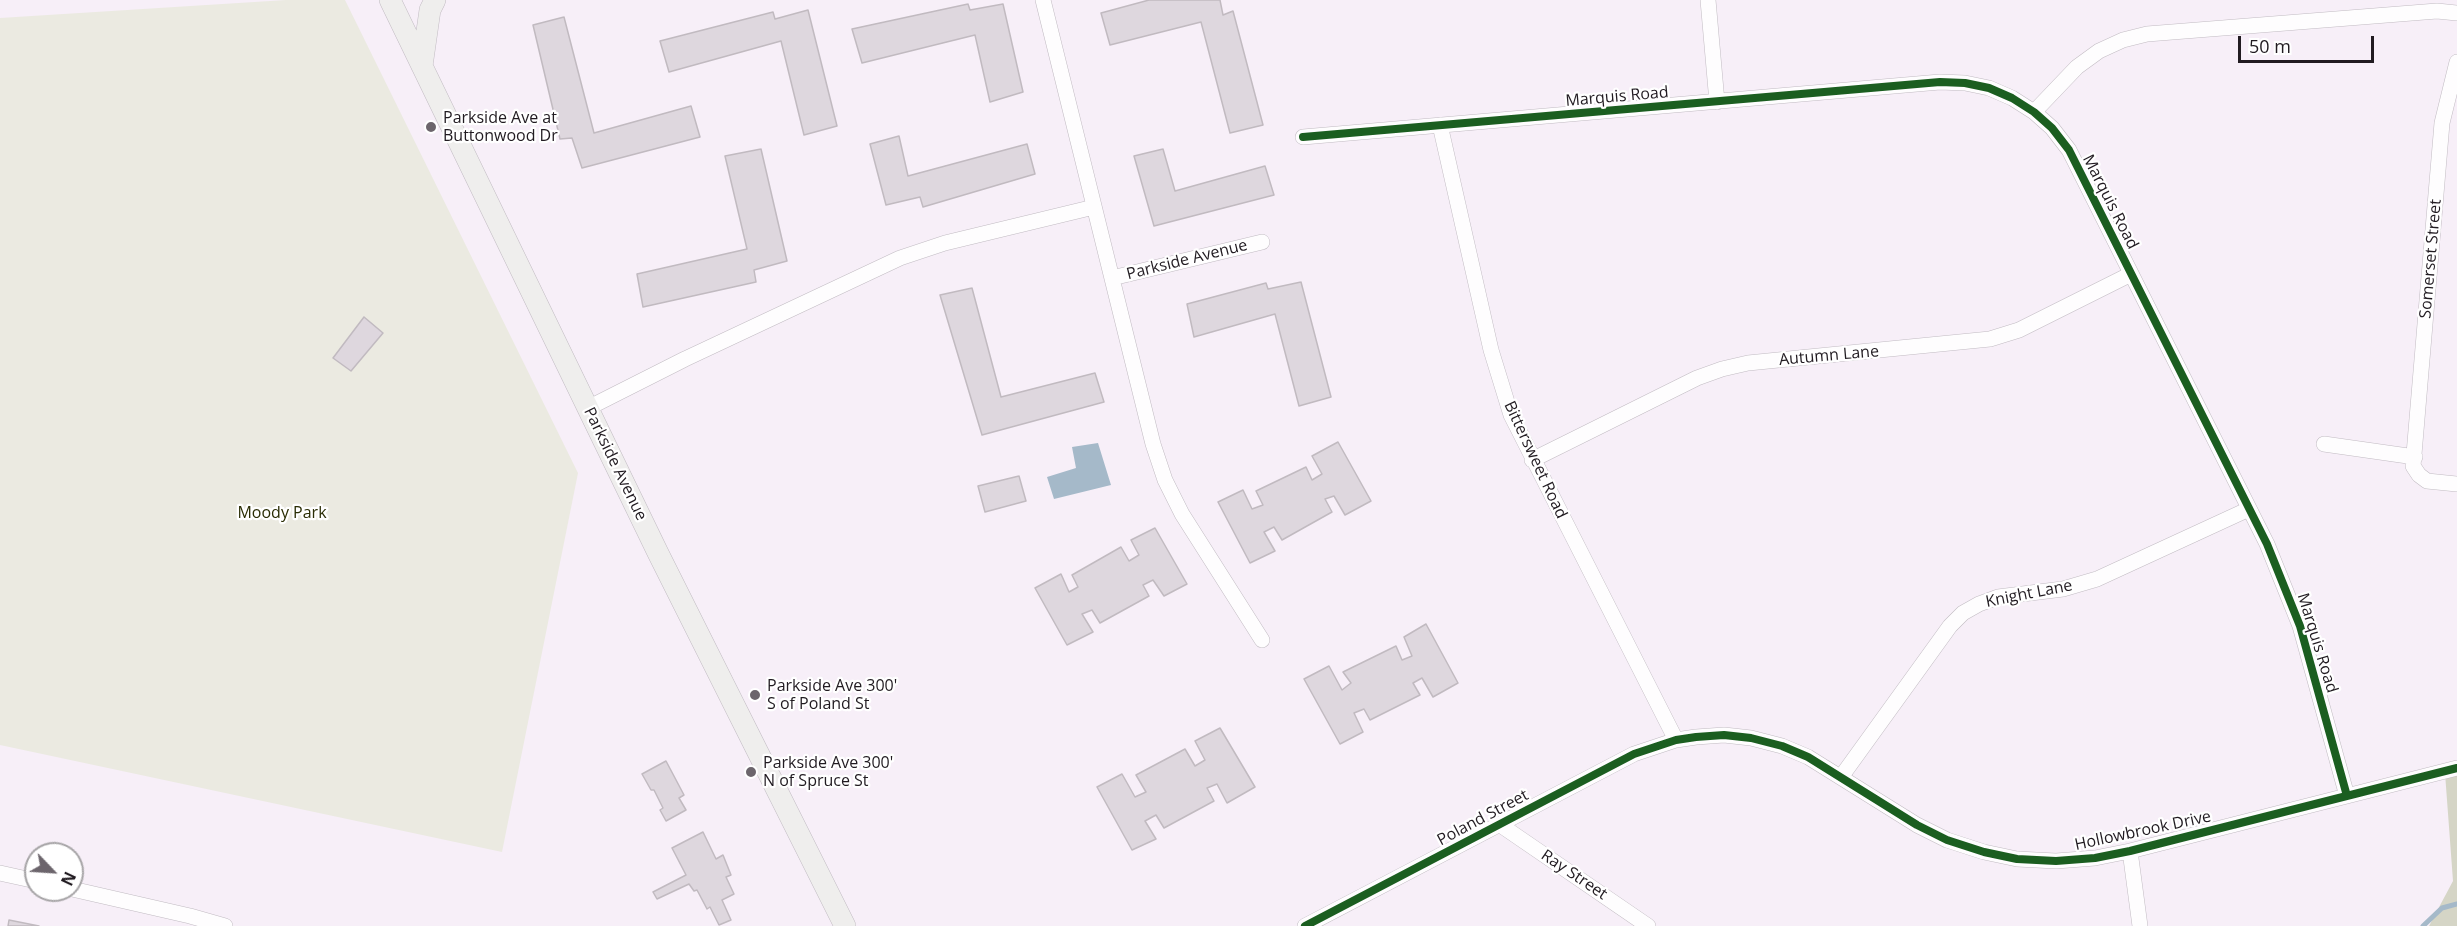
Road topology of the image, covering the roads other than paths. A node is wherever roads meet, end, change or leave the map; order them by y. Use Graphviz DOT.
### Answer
graph roads {
  1 [pos="390,0"];
  2 [pos="435,0"];
  3 [pos="1043,0"];
  4 [pos="1708,0"];
  5 [pos="2457,13"];
  6 [pos="2457,62"];
  7 [pos="422,66"];
  8 [pos="1717,102"];
  9 [pos="2034,112"];
  10 [pos="1440,125"];
  11 [pos="1303,137"];
  12 [pos="1094,207"];
  13 [pos="1262,242"];
  14 [pos="2131,274"];
  15 [pos="1112,278"];
  16 [pos="588,408"];
  17 [pos="2324,444"];
  18 [pos="2415,457"];
  19 [pos="1532,460"];
  20 [pos="2457,484"];
  21 [pos="2249,509"];
  22 [pos="1262,640"];
  23 [pos="1676,740"];
  24 [pos="2457,768"];
  25 [pos="1841,777"];
  26 [pos="2347,796"];
  27 [pos="1499,824"];
  28 [pos="2130,851"];
  29 [pos="0,873"];
  30 [pos="24,878"];
  31 [pos="84,892"];
  32 [pos="225,926"];
  33 [pos="845,926"];
  34 [pos="1305,926"];
  35 [pos="1648,926"];
  36 [pos="2140,926"];
  1 -- 7 [label="main road, Parkside Avenue"];
  2 -- 7 [label="main road"];
  3 -- 12 [label="street"];
  4 -- 8 [label="street"];
  5 -- 9 [label="street"];
  6 -- 18 [label="street, Somerset Street"];
  7 -- 16 [label="main road, Parkside Avenue"];
  8 -- 9 [label="street, Marquis Road"];
  8 -- 10 [label="street, Marquis Road"];
  9 -- 14 [label="street, Marquis Road"];
  10 -- 11 [label="street, Marquis Road"];
  10 -- 19 [label="street, Bittersweet Road"];
  12 -- 15 [label="street"];
  12 -- 16 [label="street"];
  13 -- 15 [label="street, Parkside Avenue"];
  14 -- 19 [label="street, Autumn Lane"];
  14 -- 21 [label="street, Marquis Road"];
  15 -- 22 [label="street"];
  16 -- 33 [label="main road, Parkside Avenue"];
  17 -- 18 [label="street"];
  18 -- 20 [label="street"];
  19 -- 23 [label="street, Bittersweet Road"];
  21 -- 25 [label="street, Knight Lane"];
  21 -- 26 [label="street, Marquis Road"];
  23 -- 25 [label="street, Hollowbrook Drive"];
  23 -- 27 [label="street, Poland Street"];
  24 -- 26 [label="street, Hollowbrook Drive"];
  25 -- 28 [label="street, Hollowbrook Drive"];
  26 -- 28 [label="street, Hollowbrook Drive"];
  27 -- 34 [label="street, Poland Street"];
  27 -- 35 [label="street, Ray Street"];
  28 -- 36 [label="street"];
  29 -- 30 [label="street"];
  31 -- 32 [label="street"];
}
